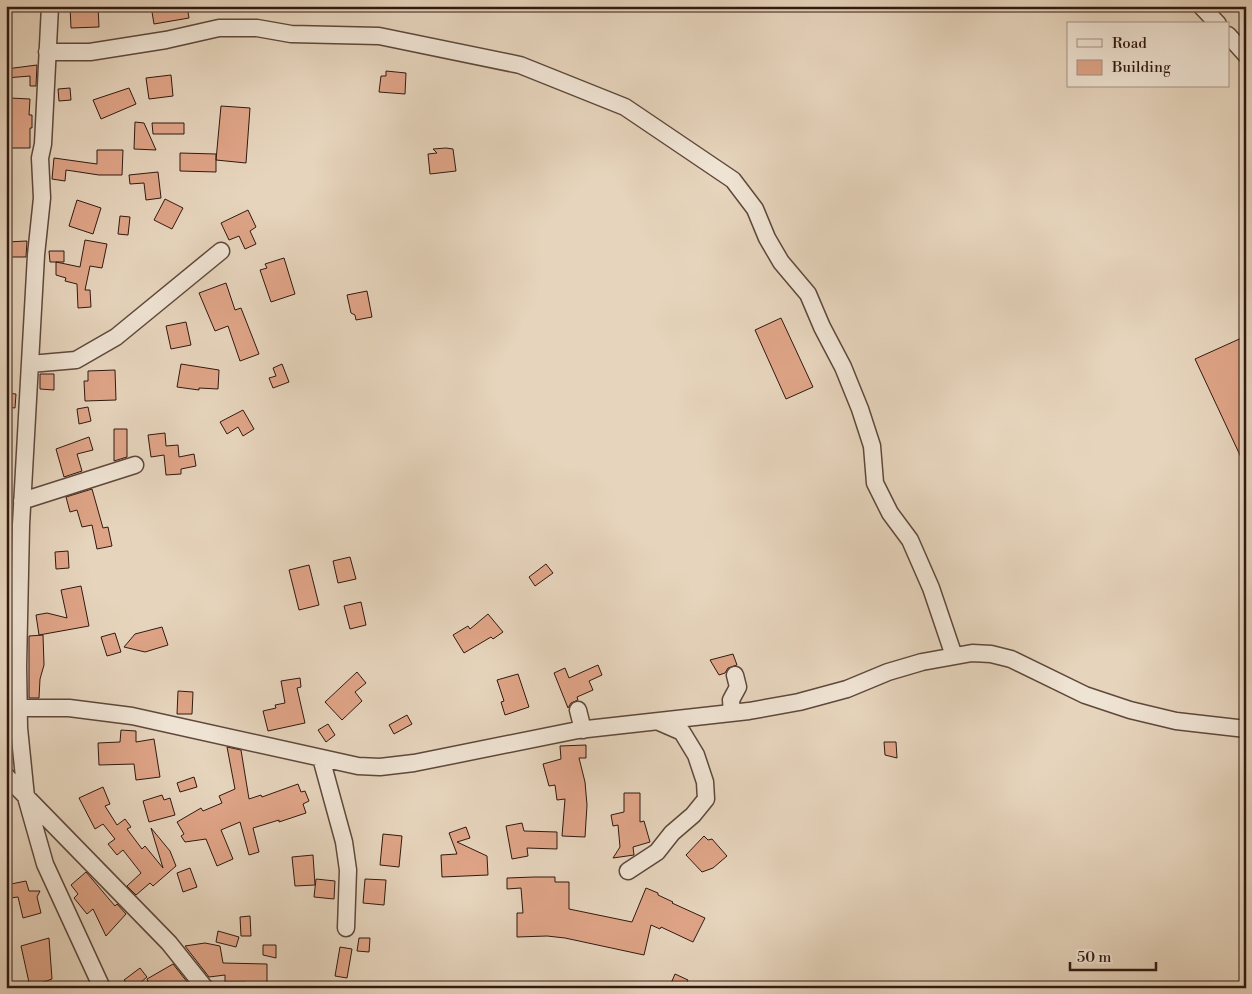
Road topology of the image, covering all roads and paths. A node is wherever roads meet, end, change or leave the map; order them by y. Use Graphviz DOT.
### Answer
graph roads {
  1 [pos="50,6"];
  2 [pos="1201,6"];
  3 [pos="1216,22"];
  4 [pos="1230,38"];
  5 [pos="47,52"];
  6 [pos="1246,55"];
  7 [pos="222,251"];
  8 [pos="30,364"];
  9 [pos="135,466"];
  10 [pos="22,501"];
  11 [pos="954,656"];
  12 [pos="735,675"];
  13 [pos="18,708"];
  14 [pos="578,710"];
  15 [pos="732,713"];
  16 [pos="657,721"];
  17 [pos="1246,729"];
  18 [pos="583,730"];
  19 [pos="321,758"];
  20 [pos="6,776"];
  21 [pos="26,797"];
  22 [pos="628,871"];
  23 [pos="346,928"];
  24 [pos="102,988"];
  25 [pos="205,988"];
  1 -- 5 [label="street"];
  2 -- 3 [label="street"];
  4 -- 6 [label="street"];
  5 -- 8 [label="street"];
  5 -- 11 [label="street"];
  7 -- 8 [label="street"];
  8 -- 10 [label="street"];
  9 -- 10 [label="street"];
  10 -- 13 [label="street"];
  11 -- 15 [label="street"];
  11 -- 17 [label="street"];
  12 -- 15 [label="street"];
  13 -- 19 [label="street"];
  13 -- 21 [label="street"];
  14 -- 18 [label="street"];
  15 -- 16 [label="street"];
  16 -- 18 [label="street"];
  16 -- 22 [label="street"];
  18 -- 19 [label="street"];
  19 -- 23 [label="street"];
  20 -- 21 [label="street"];
  21 -- 24 [label="street"];
  21 -- 25 [label="street"];
}
